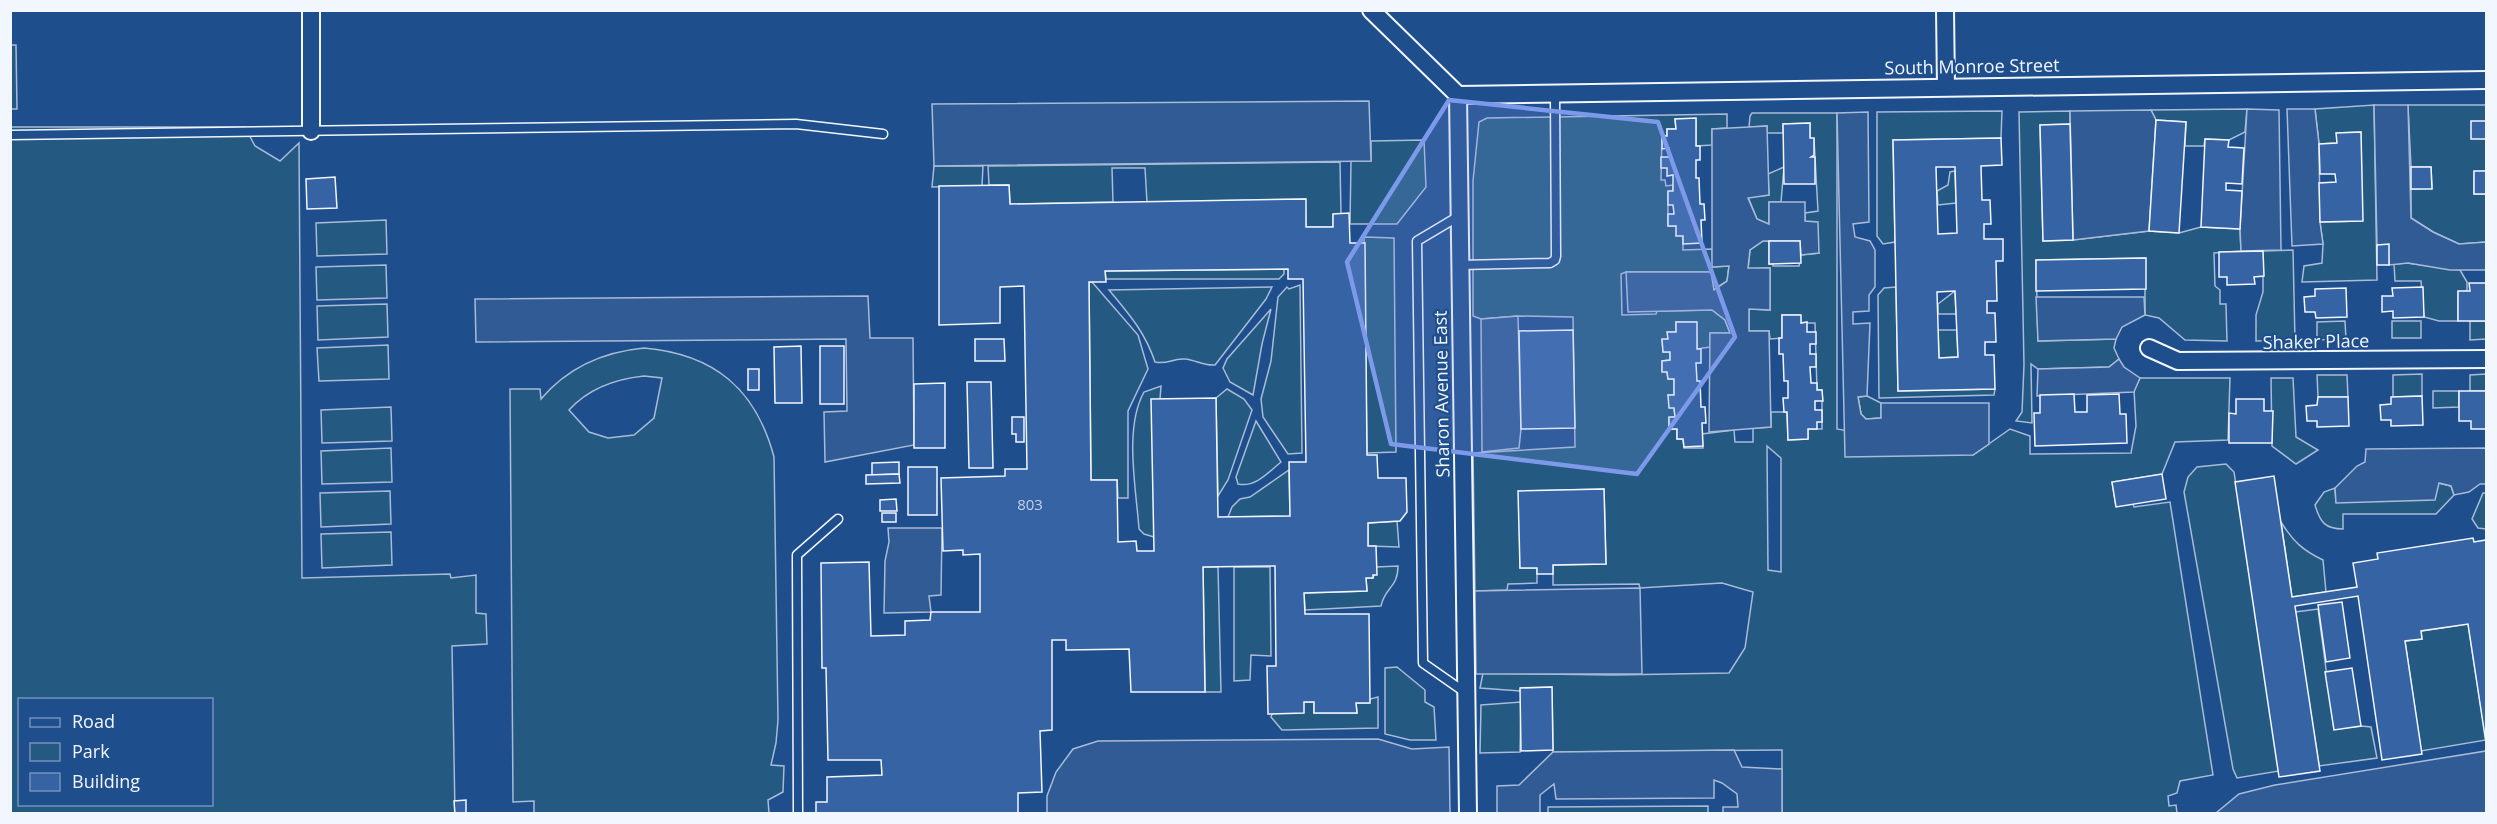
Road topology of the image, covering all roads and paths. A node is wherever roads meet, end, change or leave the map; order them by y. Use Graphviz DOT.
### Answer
graph roads {
  1 [pos="311,10"];
  2 [pos="1371,10"];
  3 [pos="1945,10"];
  4 [pos="2487,80"];
  5 [pos="1946,87"];
  6 [pos="1555,94"];
  7 [pos="1458,95"];
  8 [pos="311,131"];
  9 [pos="883,134"];
  10 [pos="10,135"];
  11 [pos="1459,216"];
  12 [pos="1460,265"];
  13 [pos="2149,348"];
  14 [pos="2487,359"];
  15 [pos="838,519"];
  16 [pos="1466,693"];
  17 [pos="798,813"];
  18 [pos="1468,813"];
  1 -- 8 [label="street"];
  2 -- 7 [label="street"];
  3 -- 5 [label="street"];
  4 -- 5 [label="street, South Monroe Street"];
  5 -- 6 [label="street, South Monroe Street"];
  6 -- 7 [label="street, South Monroe Street"];
  6 -- 12 [label="lane"];
  7 -- 11 [label="street, Sharon Avenue East"];
  8 -- 9 [label="lane"];
  8 -- 10 [label="lane"];
  11 -- 12 [label="street, Sharon Avenue East"];
  11 -- 16 [label="lane"];
  12 -- 16 [label="street, Sharon Avenue East"];
  13 -- 14 [label="street, Shaker Place"];
  15 -- 17 [label="lane"];
  16 -- 18 [label="street, Sharon Avenue East"];
}
